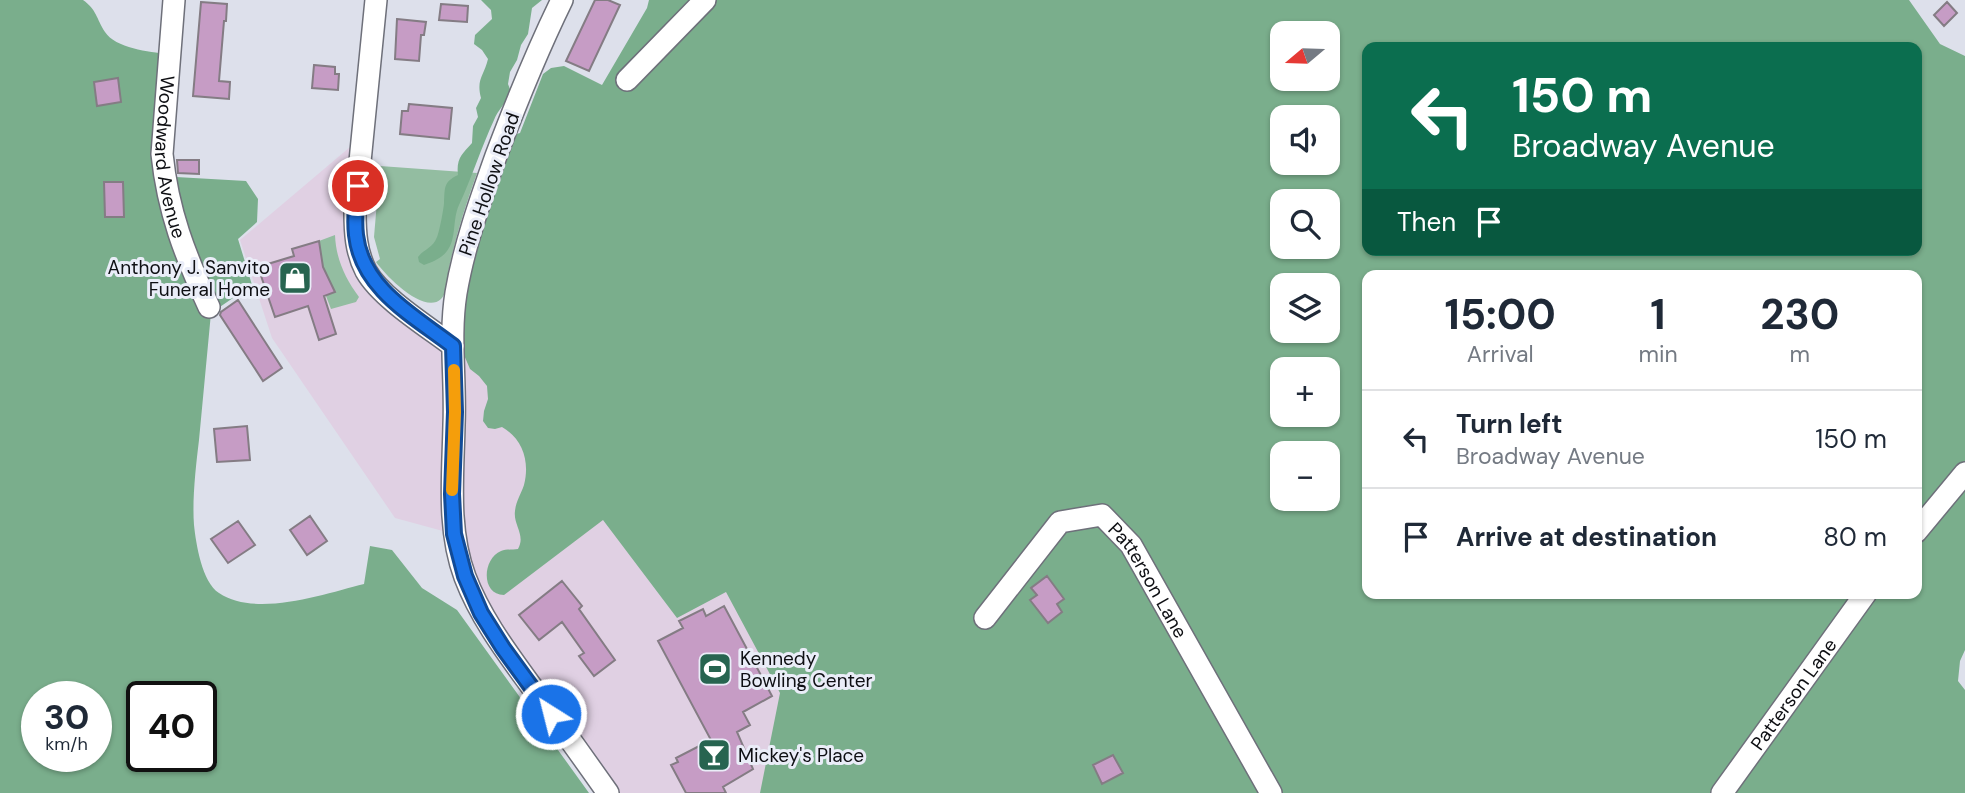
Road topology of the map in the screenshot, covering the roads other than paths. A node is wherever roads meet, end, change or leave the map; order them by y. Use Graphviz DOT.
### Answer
graph roads {
  1 [pos="174,0"];
  2 [pos="376,0"];
  3 [pos="562,0"];
  4 [pos="705,0"];
  5 [pos="627,80"];
  6 [pos="209,307"];
  7 [pos="453,346"];
  8 [pos="1965,473"];
  9 [pos="1922,525"];
  10 [pos="1862,599"];
  11 [pos="985,618"];
  12 [pos="608,793"];
  13 [pos="1271,793"];
  14 [pos="1722,793"];
  1 -- 6 [label="street, Woodward Avenue"];
  2 -- 7 [label="street"];
  3 -- 7 [label="street, Pine Hollow Road"];
  4 -- 5 [label="street"];
  7 -- 12 [label="street, Pine Hollow Road"];
  8 -- 9 [label="street"];
  10 -- 14 [label="street, Patterson Lane"];
  11 -- 13 [label="street, Patterson Lane"];
}
